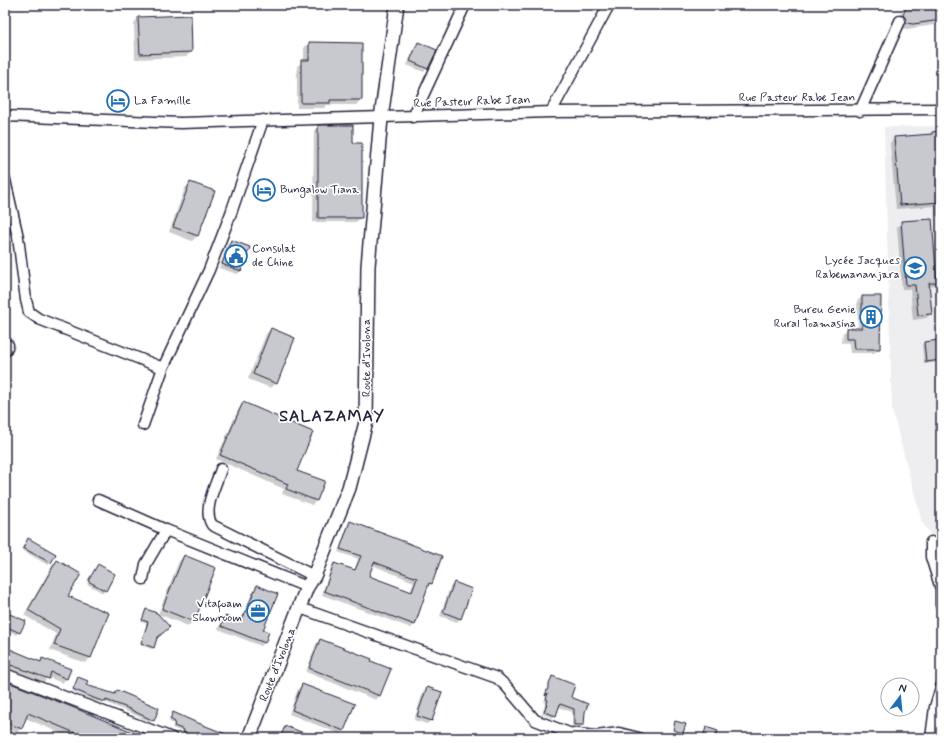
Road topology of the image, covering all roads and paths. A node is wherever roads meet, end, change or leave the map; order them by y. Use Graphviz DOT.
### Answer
graph roads {
  1 [pos="397,5"];
  2 [pos="465,5"];
  3 [pos="609,5"];
  4 [pos="900,21"];
  5 [pos="941,109"];
  6 [pos="860,111"];
  7 [pos="551,112"];
  8 [pos="5,116"];
  9 [pos="413,117"];
  10 [pos="381,118"];
  11 [pos="263,120"];
  12 [pos="5,180"];
  13 [pos="163,368"];
  14 [pos="143,425"];
  15 [pos="221,470"];
  16 [pos="98,500"];
  17 [pos="166,530"];
  18 [pos="931,542"];
  19 [pos="143,579"];
  20 [pos="311,581"];
  21 [pos="941,606"];
  22 [pos="300,608"];
  23 [pos="5,674"];
  24 [pos="941,687"];
  25 [pos="172,738"];
  26 [pos="249,738"];
  27 [pos="639,738"];
  28 [pos="931,738"];
  1 -- 10 [label="main road, Route d'Ivolona"];
  2 -- 9 [label="street"];
  3 -- 7 [label="street"];
  4 -- 6 [label="street"];
  5 -- 6 [label="street, Rue Pasteur Rabe Jean"];
  6 -- 7 [label="street, Rue Pasteur Rabe Jean"];
  7 -- 9 [label="street, Rue Pasteur Rabe Jean"];
  8 -- 11 [label="street, Rue Pasteur Rabe Jean"];
  9 -- 10 [label="street, Rue Pasteur Rabe Jean"];
  10 -- 11 [label="street, Rue Pasteur Rabe Jean"];
  10 -- 20 [label="main road, Route d'Ivolona"];
  11 -- 13 [label="street"];
  12 -- 13 [label="street"];
  13 -- 14 [label="street"];
  15 -- 20 [label="street"];
  16 -- 17 [label="street"];
  17 -- 19 [label="street"];
  17 -- 20 [label="street"];
  18 -- 21 [label="street"];
  20 -- 22 [label="main road, Route d'Ivolona"];
  22 -- 26 [label="main road, Route d'Ivolona"];
  22 -- 27 [label="street"];
  23 -- 25 [label="street"];
  24 -- 28 [label="street"];
}
